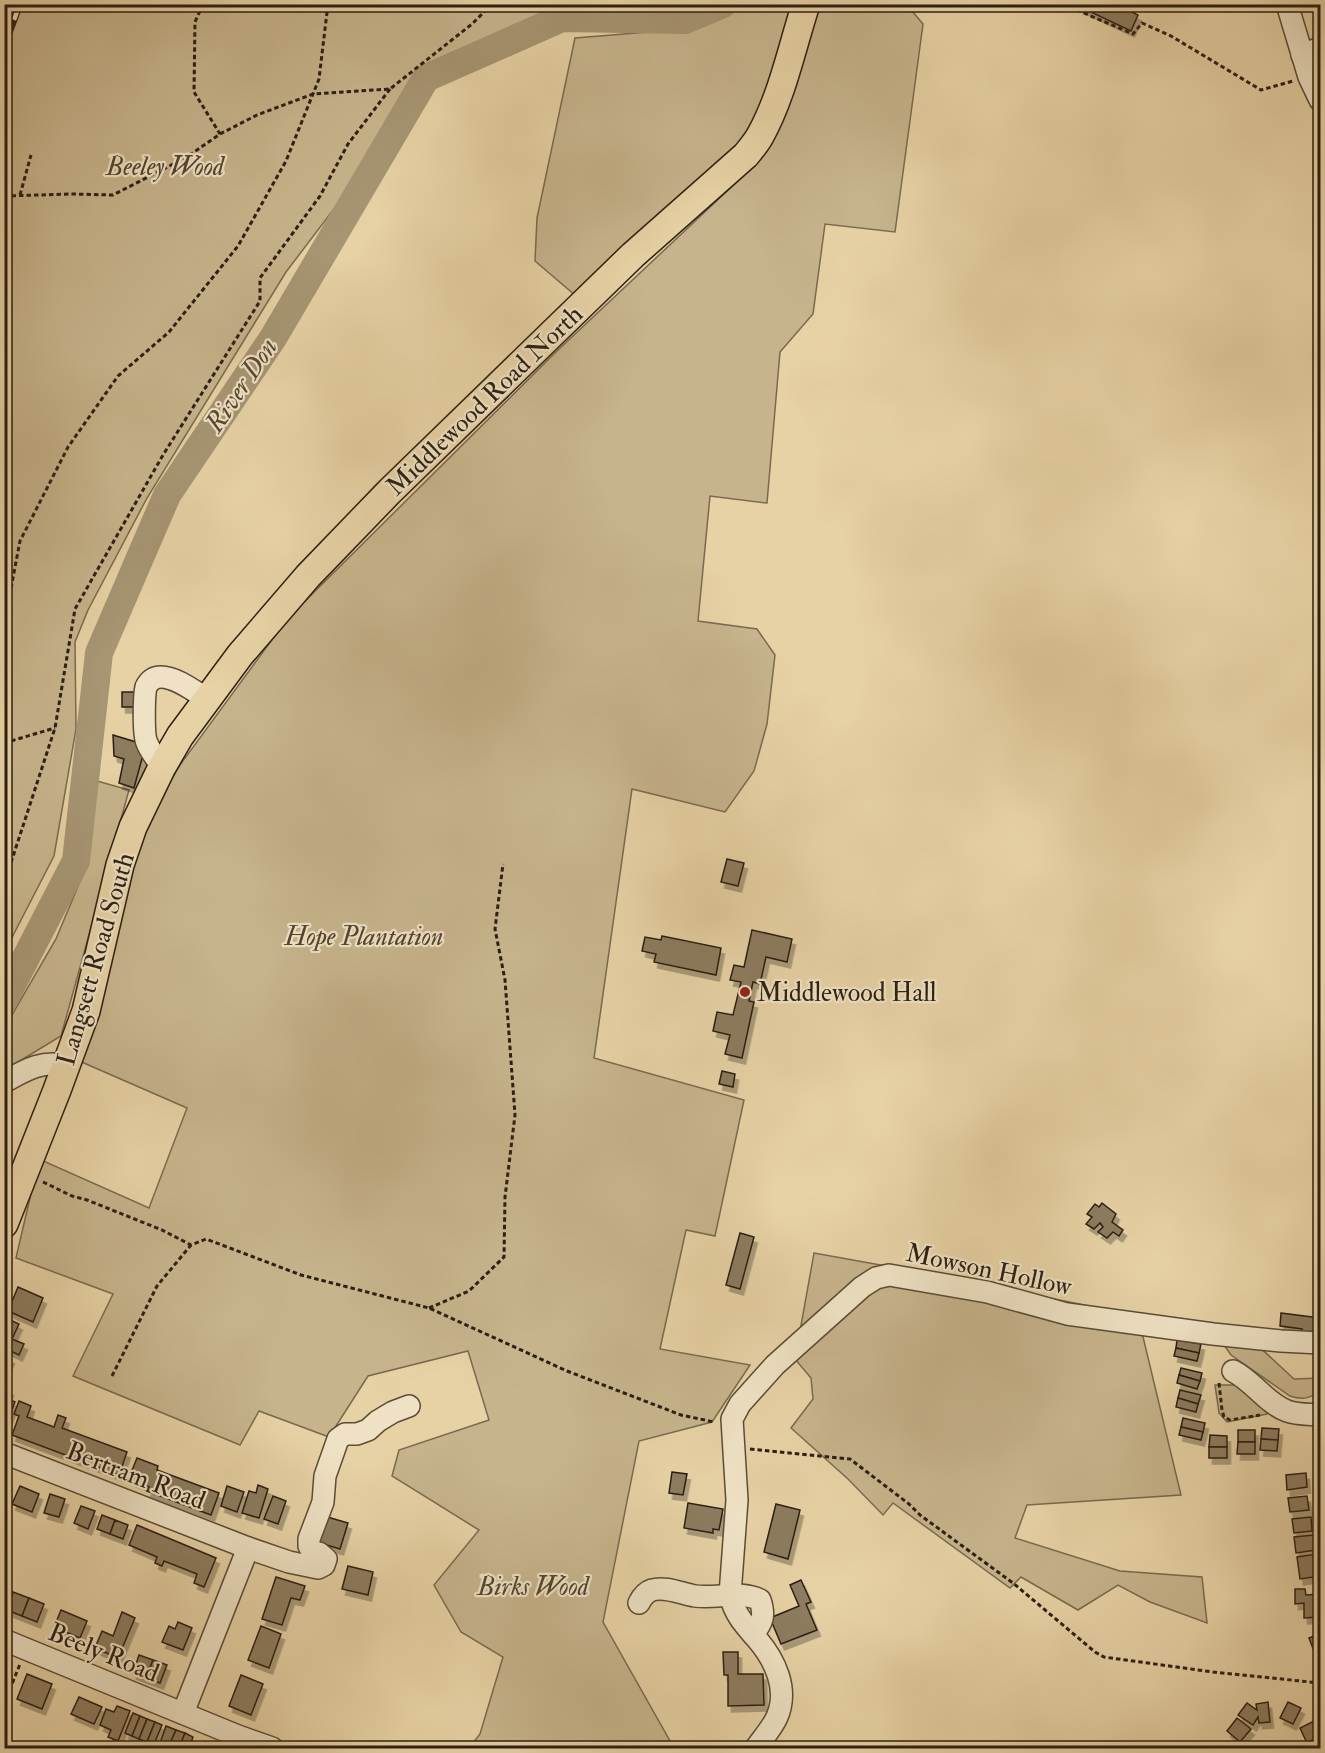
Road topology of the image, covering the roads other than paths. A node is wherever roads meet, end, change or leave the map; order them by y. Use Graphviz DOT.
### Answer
graph roads {
  1 [pos="806,4"];
  2 [pos="1287,4"];
  3 [pos="1311,52"];
  4 [pos="1320,100"];
  5 [pos="207,699"];
  6 [pos="162,767"];
  7 [pos="147,795"];
  8 [pos="66,1066"];
  9 [pos="4,1082"];
  10 [pos="4,1224"];
  11 [pos="1320,1343"];
  12 [pos="1233,1371"];
  13 [pos="409,1406"];
  14 [pos="1320,1415"];
  15 [pos="4,1453"];
  16 [pos="248,1548"];
  17 [pos="730,1595"];
  18 [pos="639,1603"];
  19 [pos="4,1640"];
  20 [pos="183,1713"];
  21 [pos="272,1748"];
  22 [pos="756,1749"];
  1 -- 5 [label="main road, Middlewood Road North"];
  2 -- 3 [label="street"];
  3 -- 4 [label="street"];
  5 -- 6 [label="main road, Middlewood Road North"];
  5 -- 6 [label="street"];
  6 -- 7 [label="main road, Middlewood Road North"];
  7 -- 8 [label="main road, Langsett Road South"];
  8 -- 9 [label="street"];
  8 -- 10 [label="main road, Langsett Road South"];
  11 -- 17 [label="street, Mowson Hollow"];
  12 -- 14 [label="street"];
  13 -- 16 [label="street, Bertram Road"];
  15 -- 16 [label="street, Bertram Road"];
  16 -- 20 [label="street"];
  17 -- 18 [label="street"];
  17 -- 22 [label="street"];
  19 -- 20 [label="street, Beely Road"];
  20 -- 21 [label="street, Beely Road"];
}
